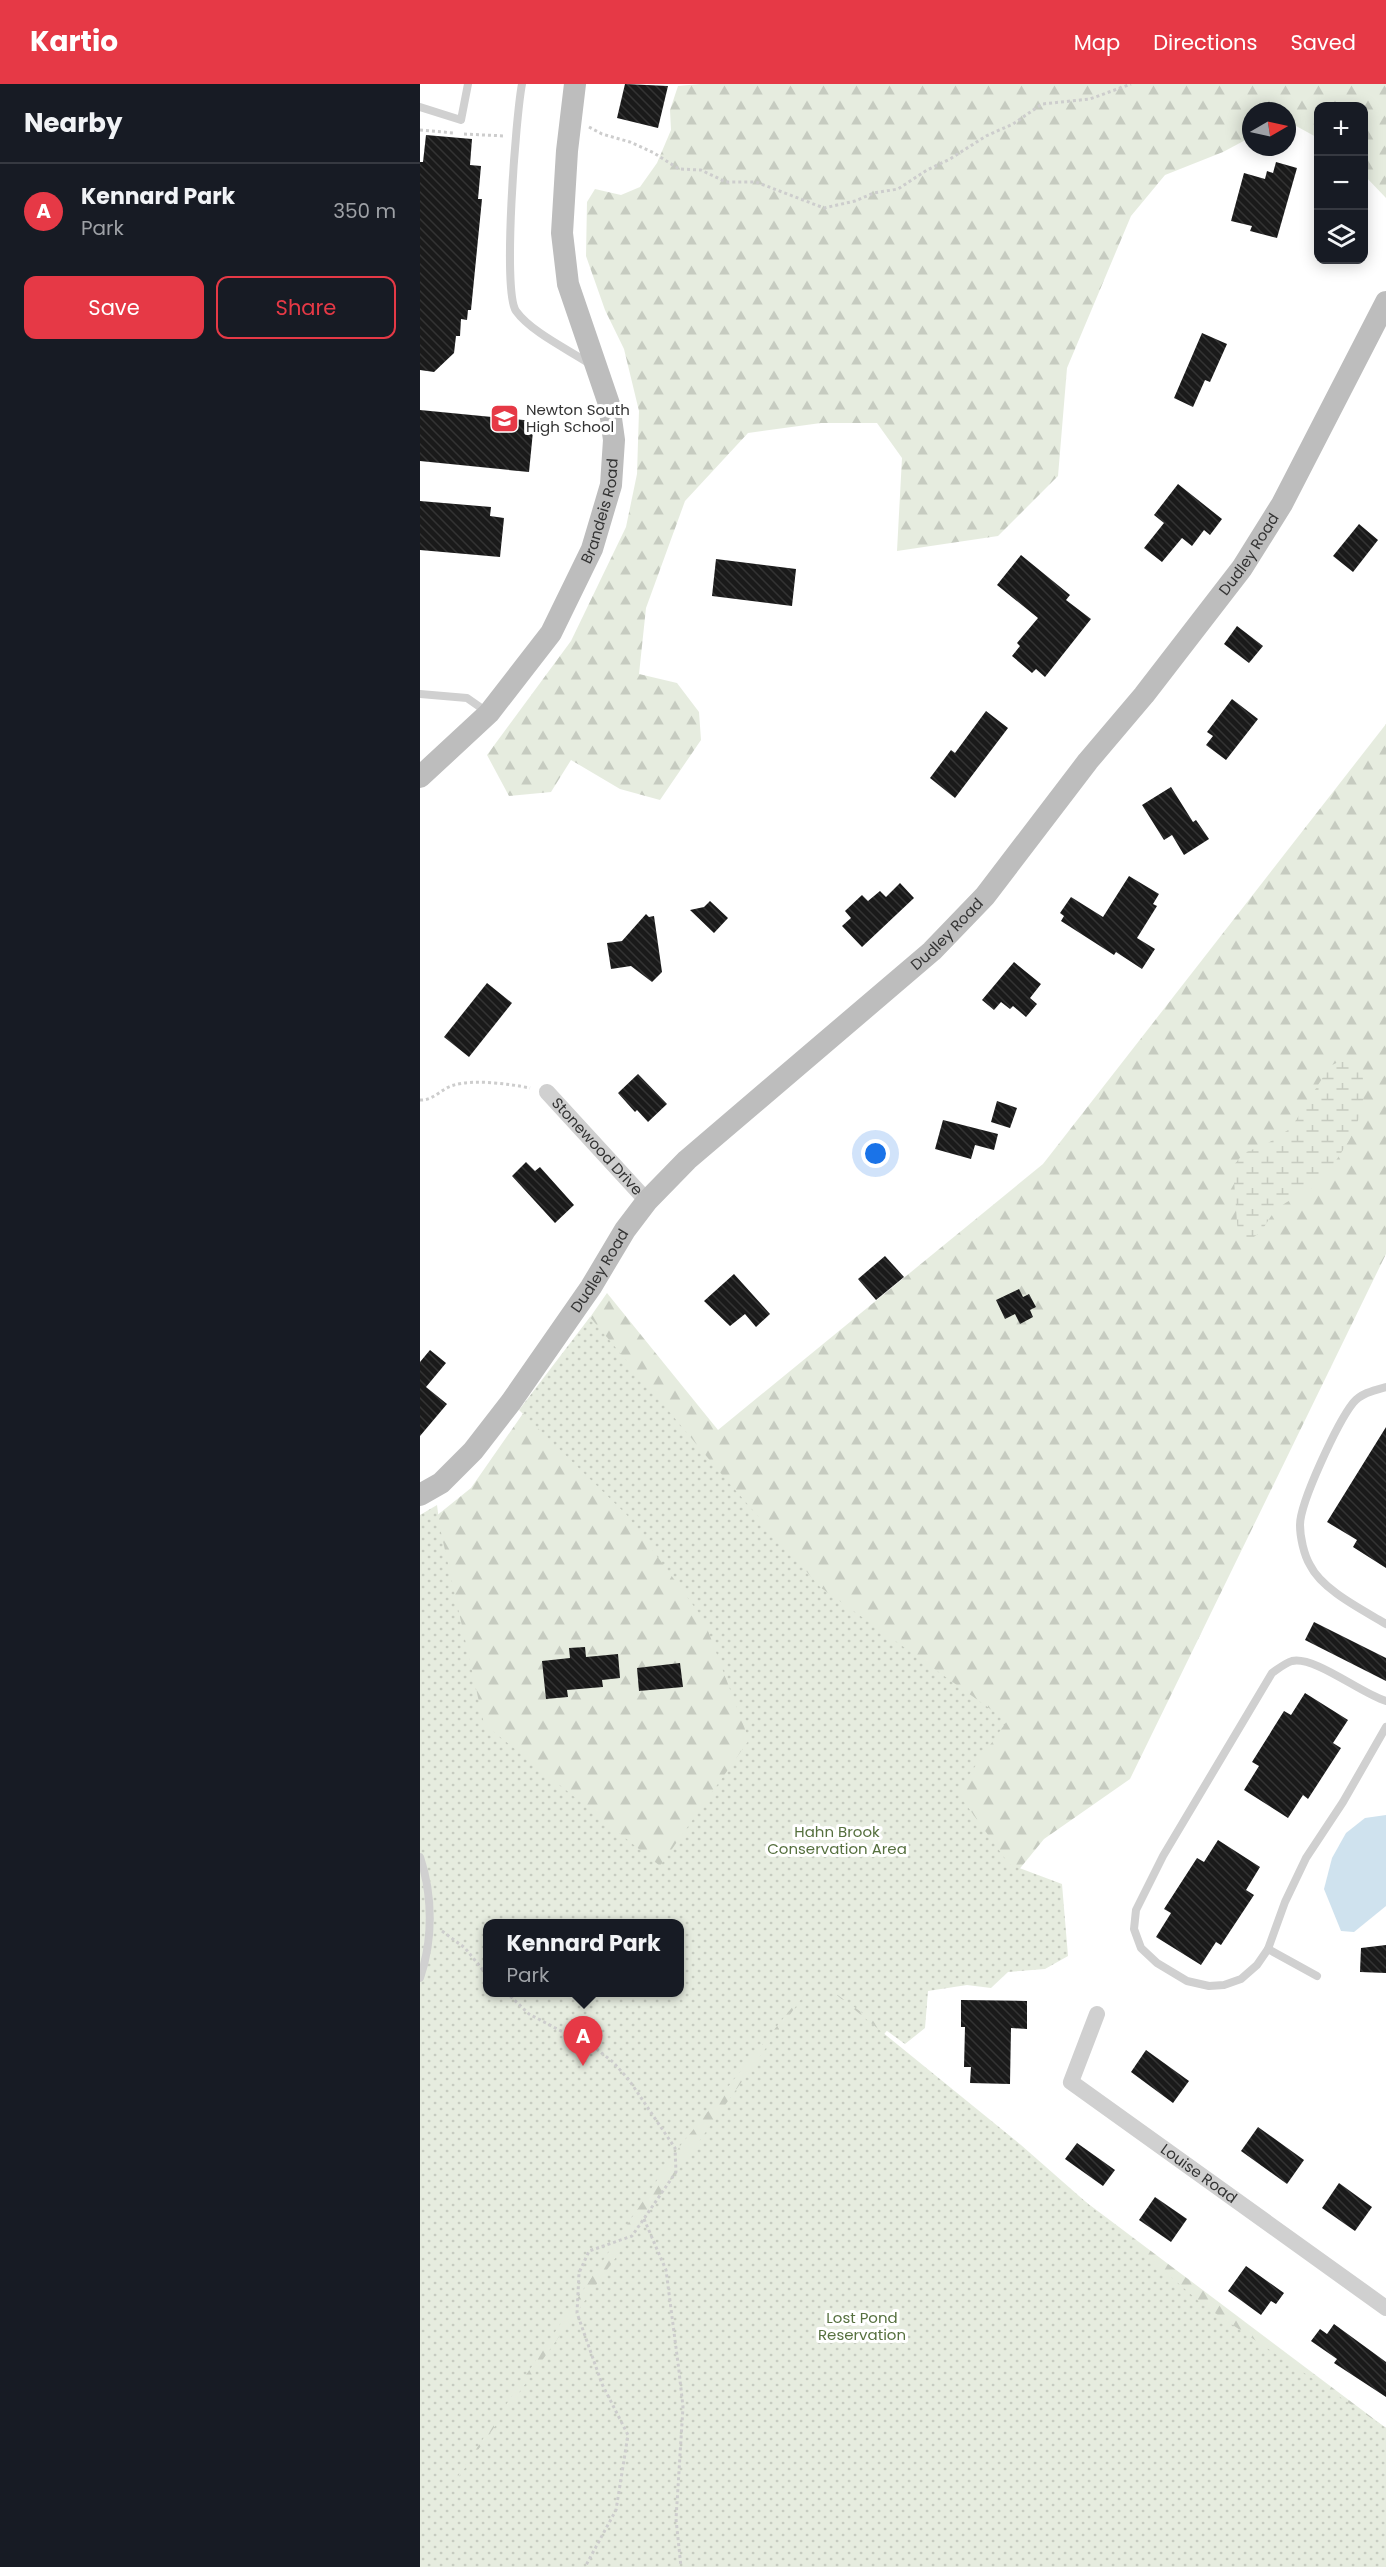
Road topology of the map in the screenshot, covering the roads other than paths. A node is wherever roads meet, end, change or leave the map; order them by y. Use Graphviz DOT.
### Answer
graph roads {
  1 [pos="468,84"];
  2 [pos="522,84"];
  3 [pos="575,84"];
  4 [pos="420,107"];
  5 [pos="1386,302"];
  6 [pos="599,370"];
  7 [pos="420,694"];
  8 [pos="489,713"];
  9 [pos="420,777"];
  10 [pos="547,1092"];
  11 [pos="647,1201"];
  12 [pos="1386,1387"];
  13 [pos="420,1495"];
  14 [pos="1386,1624"];
  15 [pos="1386,1701"];
  16 [pos="1386,1727"];
  17 [pos="420,1857"];
  18 [pos="423,1885"];
  19 [pos="1268,1949"];
  20 [pos="1317,1976"];
  21 [pos="420,1978"];
  22 [pos="1097,2014"];
  23 [pos="1386,2308"];
  1 -- 4 [label="lane"];
  2 -- 6 [label="lane"];
  3 -- 6 [label="street, Brandeis Road"];
  5 -- 11 [label="street, Dudley Road"];
  6 -- 8 [label="street, Brandeis Road"];
  7 -- 8 [label="lane"];
  8 -- 9 [label="street, Brandeis Road"];
  10 -- 11 [label="street, Stonewood Drive"];
  11 -- 13 [label="street, Dudley Road"];
  12 -- 14 [label="lane"];
  15 -- 19 [label="lane"];
  16 -- 19 [label="lane"];
  17 -- 18 [label="lane"];
  18 -- 21 [label="lane"];
  19 -- 20 [label="lane"];
  22 -- 23 [label="street, Louise Road"];
}
